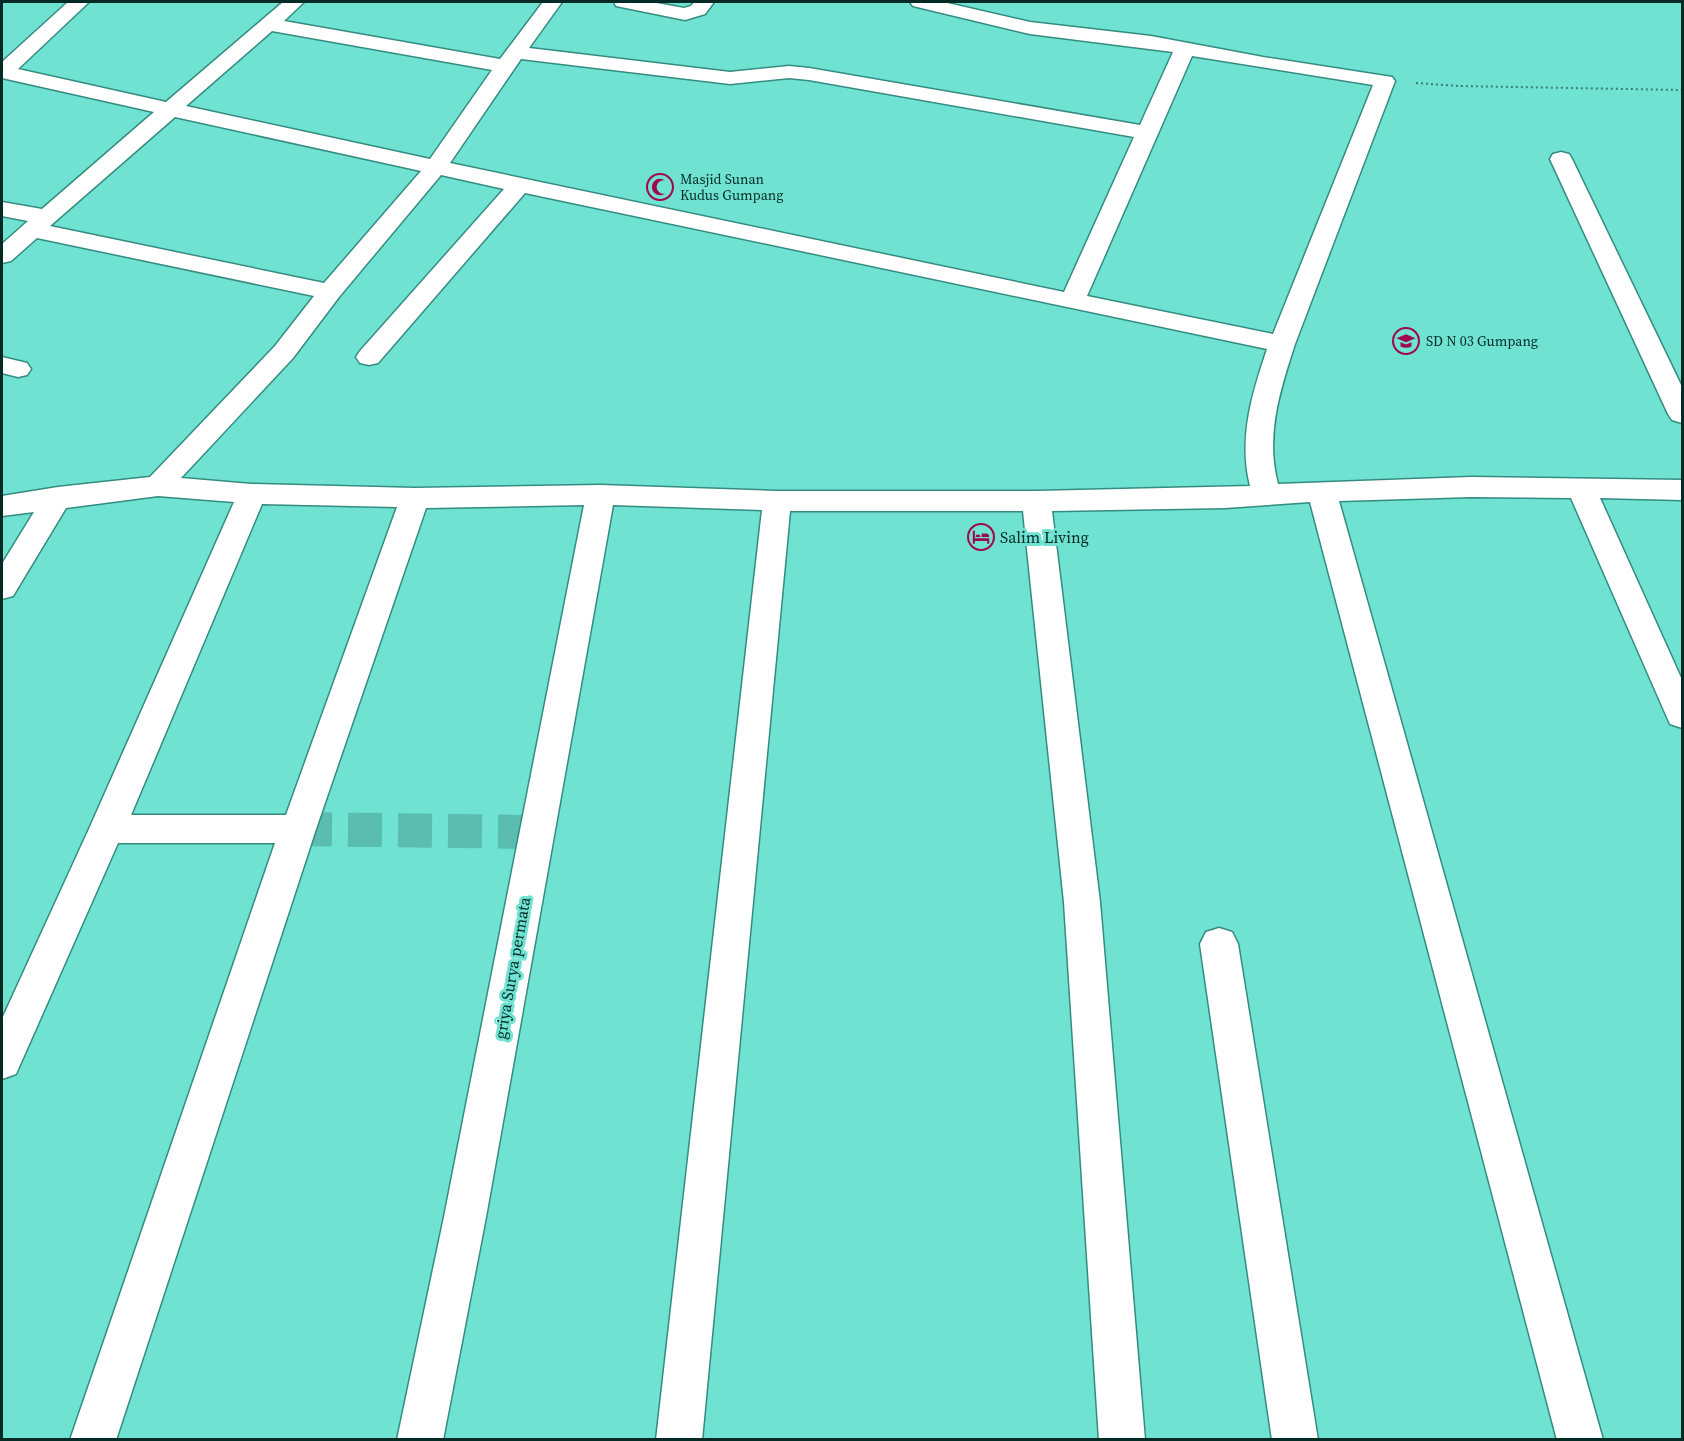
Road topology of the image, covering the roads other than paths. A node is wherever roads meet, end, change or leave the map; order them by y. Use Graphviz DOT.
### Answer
graph roads {
  1 [pos="80,2"];
  2 [pos="294,2"];
  3 [pos="553,2"];
  4 [pos="623,2"];
  5 [pos="704,2"];
  6 [pos="920,2"];
  7 [pos="268,24"];
  8 [pos="1185,48"];
  9 [pos="510,59"];
  10 [pos="2,72"];
  11 [pos="169,111"];
  12 [pos="1146,133"];
  13 [pos="1561,159"];
  14 [pos="436,167"];
  15 [pos="520,185"];
  16 [pos="2,209"];
  17 [pos="40,223"];
  18 [pos="2,256"];
  19 [pos="330,292"];
  20 [pos="1072,301"];
  21 [pos="1282,344"];
  22 [pos="369,357"];
  23 [pos="1683,414"];
  24 [pos="158,486"];
  25 [pos="1581,489"];
  26 [pos="1683,490"];
  27 [pos="1322,492"];
  28 [pos="251,494"];
  29 [pos="1268,494"];
  30 [pos="600,495"];
  31 [pos="58,497"];
  32 [pos="415,498"];
  33 [pos="777,501"];
  34 [pos="1037,501"];
  35 [pos="2,506"];
  36 [pos="2,588"];
  37 [pos="1683,715"];
  38 [pos="107,829"];
  39 [pos="298,829"];
  40 [pos="1219,944"];
  41 [pos="2,1061"];
  42 [pos="93,1440"];
  43 [pos="420,1440"];
  44 [pos="679,1440"];
  45 [pos="1122,1440"];
  46 [pos="1294,1440"];
  47 [pos="1580,1440"];
  1 -- 10 [label="street"];
  2 -- 7 [label="street"];
  3 -- 9 [label="street"];
  4 -- 5 [label="street"];
  6 -- 8 [label="street"];
  7 -- 9 [label="street"];
  7 -- 11 [label="street"];
  8 -- 12 [label="street"];
  8 -- 21 [label="street"];
  9 -- 12 [label="street"];
  9 -- 14 [label="street"];
  10 -- 11 [label="street"];
  11 -- 14 [label="street"];
  11 -- 17 [label="street"];
  12 -- 20 [label="street"];
  13 -- 23 [label="street"];
  14 -- 15 [label="street"];
  14 -- 19 [label="street"];
  15 -- 20 [label="street"];
  15 -- 22 [label="street"];
  16 -- 17 [label="street"];
  17 -- 18 [label="street"];
  17 -- 19 [label="street"];
  19 -- 24 [label="street"];
  20 -- 21 [label="street"];
  21 -- 29 [label="street"];
  24 -- 28 [label="street"];
  24 -- 31 [label="street"];
  25 -- 26 [label="street"];
  25 -- 27 [label="street"];
  25 -- 37 [label="street"];
  27 -- 29 [label="street"];
  27 -- 47 [label="street"];
  28 -- 32 [label="street"];
  28 -- 38 [label="street"];
  29 -- 34 [label="street"];
  30 -- 32 [label="street"];
  30 -- 33 [label="street"];
  30 -- 43 [label="street, griya Surya permata"];
  31 -- 35 [label="street"];
  31 -- 36 [label="street"];
  32 -- 39 [label="street"];
  33 -- 34 [label="street"];
  33 -- 44 [label="street"];
  34 -- 45 [label="street"];
  38 -- 39 [label="street"];
  38 -- 41 [label="street"];
  39 -- 42 [label="street"];
  40 -- 46 [label="street"];
}
